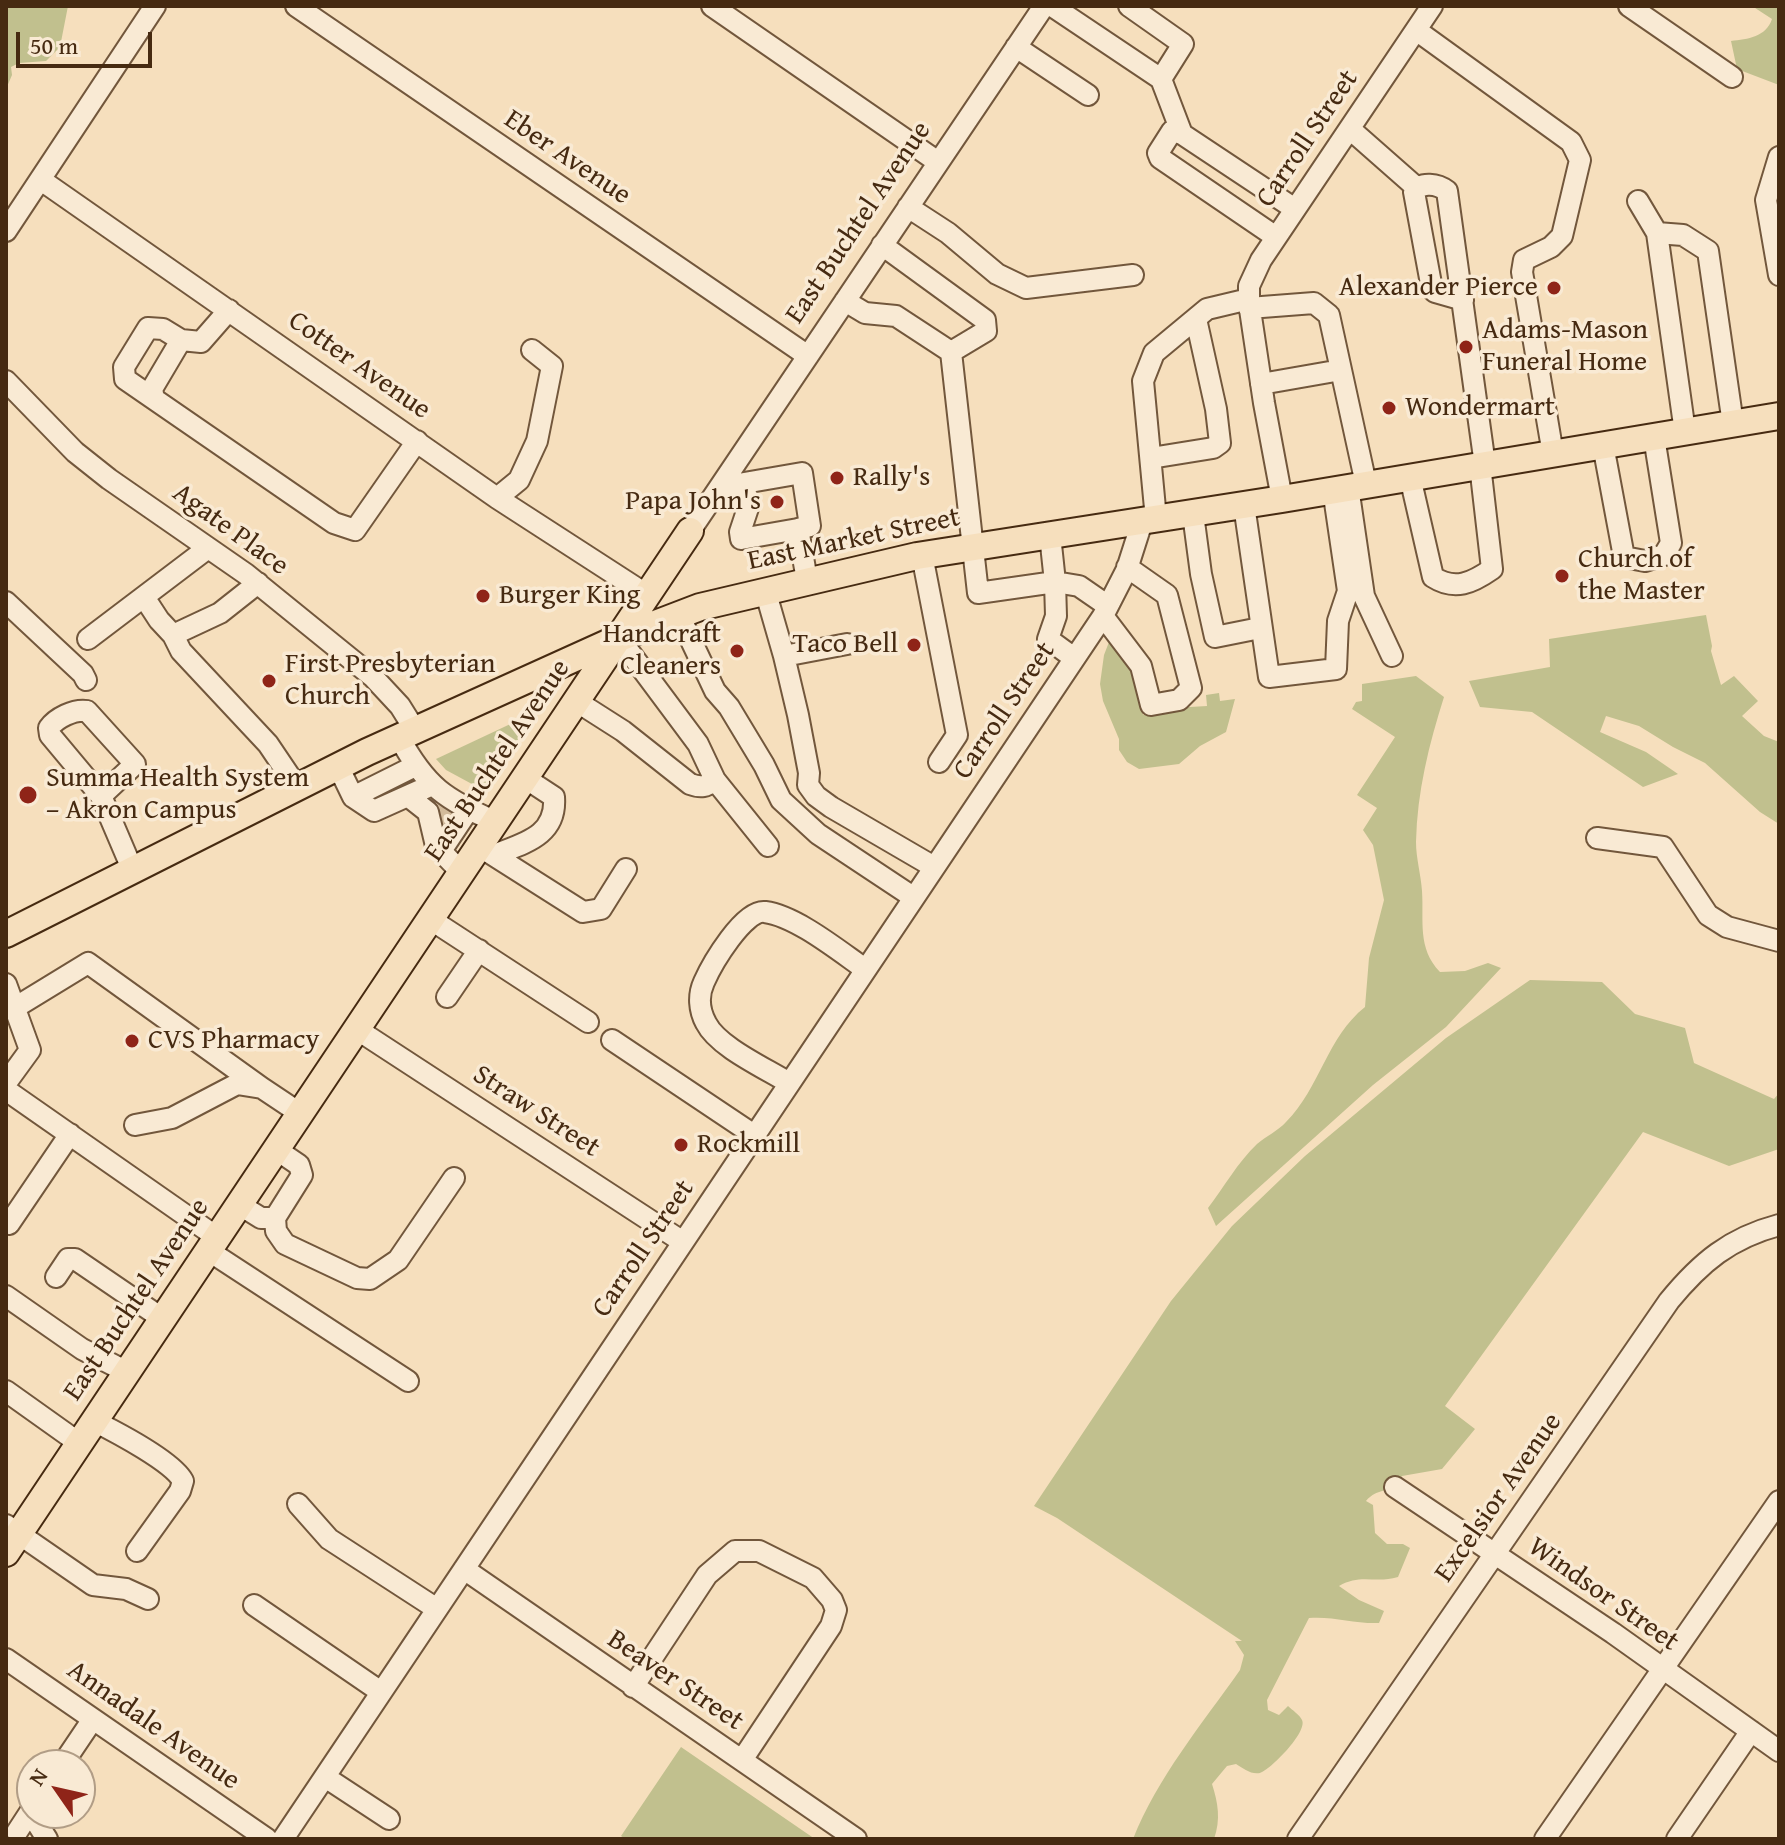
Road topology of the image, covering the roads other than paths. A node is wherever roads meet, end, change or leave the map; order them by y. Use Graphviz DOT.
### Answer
graph roads {
  1 [pos="154,6"];
  2 [pos="296,6"];
  3 [pos="712,6"];
  4 [pos="1044,6"];
  5 [pos="1052,6"];
  6 [pos="1129,6"];
  7 [pos="1432,6"];
  8 [pos="1629,6"];
  9 [pos="1416,30"];
  10 [pos="1016,47"];
  11 [pos="1732,77"];
  12 [pos="1161,79"];
  13 [pos="1088,95"];
  14 [pos="1350,129"];
  15 [pos="1182,134"];
  16 [pos="1779,157"];
  17 [pos="938,162"];
  18 [pos="41,180"];
  19 [pos="1417,188"];
  20 [pos="1638,201"];
  21 [pos="908,207"];
  22 [pos="1295,209"];
  23 [pos="6,231"];
  24 [pos="1657,233"];
  25 [pos="1276,237"];
  26 [pos="882,245"];
  27 [pos="1133,275"];
  28 [pos="1779,275"];
  29 [pos="1463,300"];
  30 [pos="845,301"];
  31 [pos="1249,304"];
  32 [pos="229,310"];
  33 [pos="1196,319"];
  34 [pos="181,340"];
  35 [pos="532,350"];
  36 [pos="951,352"];
  37 [pos="808,356"];
  38 [pos="1341,370"];
  39 [pos="6,381"];
  40 [pos="1261,384"];
  41 [pos="154,399"];
  42 [pos="1779,416"];
  43 [pos="1733,424"];
  44 [pos="1685,432"];
  45 [pos="1654,437"];
  46 [pos="417,441"];
  47 [pos="1603,445"];
  48 [pos="1553,454"];
  49 [pos="1151,458"];
  50 [pos="1482,465"];
  51 [pos="1410,477"];
  52 [pos="745,485"];
  53 [pos="721,487"];
  54 [pos="1349,487"];
  55 [pos="497,498"];
  56 [pos="1282,499"];
  57 [pos="1244,505"];
  58 [pos="1193,514"];
  59 [pos="1149,520"];
  60 [pos="804,525"];
  61 [pos="690,531"];
  62 [pos="1050,535"];
  63 [pos="974,547"];
  64 [pos="208,548"];
  65 [pos="922,555"];
  66 [pos="1127,567"];
  67 [pos="807,580"];
  68 [pos="1055,582"];
  69 [pos="258,583"];
  70 [pos="765,590"];
  71 [pos="647,595"];
  72 [pos="144,597"];
  73 [pos="6,602"];
  74 [pos="1105,611"];
  75 [pos="679,615"];
  76 [pos="1260,628"];
  77 [pos="173,635"];
  78 [pos="619,638"];
  79 [pos="88,639"];
  80 [pos="847,644"];
  81 [pos="784,656"];
  82 [pos="1392,656"];
  83 [pos="1074,658"];
  84 [pos="86,680"];
  85 [pos="576,701"];
  86 [pos="407,734"];
  87 [pos="939,762"];
  88 [pos="338,766"];
  89 [pos="415,766"];
  90 [pos="525,778"];
  91 [pos="715,780"];
  92 [pos="432,785"];
  93 [pos="297,787"];
  94 [pos="101,796"];
  95 [pos="353,797"];
  96 [pos="409,797"];
  97 [pos="457,805"];
  98 [pos="496,822"];
  99 [pos="1597,838"];
  100 [pos="768,846"];
  101 [pos="441,851"];
  102 [pos="487,851"];
  103 [pos="934,867"];
  104 [pos="626,869"];
  105 [pos="133,871"];
  106 [pos="461,872"];
  107 [pos="913,897"];
  108 [pos="430,919"];
  109 [pos="6,934"];
  110 [pos="1779,941"];
  111 [pos="479,950"];
  112 [pos="865,969"];
  113 [pos="6,984"];
  114 [pos="447,997"];
  115 [pos="16,1007"];
  116 [pos="588,1022"];
  117 [pos="358,1030"];
  118 [pos="612,1040"];
  119 [pos="789,1083"];
  120 [pos="262,1088"];
  121 [pos="9,1090"];
  122 [pos="301,1114"];
  123 [pos="135,1125"];
  124 [pos="70,1134"];
  125 [pos="754,1135"];
  126 [pos="277,1150"];
  127 [pos="454,1178"];
  128 [pos="240,1205"];
  129 [pos="275,1218"];
  130 [pos="9,1224"];
  131 [pos="1779,1225"];
  132 [pos="683,1242"];
  133 [pos="213,1244"];
  134 [pos="56,1277"];
  135 [pos="6,1296"];
  136 [pos="163,1319"];
  137 [pos="127,1372"];
  138 [pos="408,1381"];
  139 [pos="6,1391"];
  140 [pos="94,1421"];
  141 [pos="79,1443"];
  142 [pos="1395,1487"];
  143 [pos="1779,1501"];
  144 [pos="298,1504"];
  145 [pos="10,1537"];
  146 [pos="137,1551"];
  147 [pos="1495,1554"];
  148 [pos="464,1569"];
  149 [pos="148,1599"];
  150 [pos="254,1605"];
  151 [pos="437,1609"];
  152 [pos="6,1659"];
  153 [pos="1661,1669"];
  154 [pos="633,1687"];
  155 [pos="381,1692"];
  156 [pos="93,1719"];
  157 [pos="1751,1731"];
  158 [pos="73,1749"];
  159 [pos="1779,1751"];
  160 [pos="742,1760"];
  161 [pos="325,1777"];
  162 [pos="389,1819"];
  163 [pos="19,1829"];
  164 [pos="17,1832"];
  165 [pos="1299,1838"];
  166 [pos="267,1839"];
  167 [pos="283,1839"];
  168 [pos="856,1839"];
  169 [pos="1545,1839"];
  170 [pos="1677,1839"];
  1 -- 18 [label="street"];
  2 -- 37 [label="street, Eber Avenue"];
  3 -- 17 [label="street"];
  4 -- 10 [label="street, East Buchtel Avenue"];
  5 -- 12 [label="street"];
  6 -- 12 [label="street"];
  7 -- 9 [label="street, Carroll Street"];
  8 -- 11 [label="street"];
  9 -- 14 [label="street, Carroll Street"];
  9 -- 48 [label="street"];
  10 -- 13 [label="street"];
  10 -- 17 [label="street, East Buchtel Avenue"];
  12 -- 15 [label="street"];
  14 -- 19 [label="street"];
  14 -- 22 [label="street, Carroll Street"];
  15 -- 22 [label="street"];
  15 -- 25 [label="street"];
  16 -- 28 [label="street"];
  17 -- 21 [label="street, East Buchtel Avenue"];
  18 -- 23 [label="street"];
  18 -- 32 [label="street, Cotter Avenue"];
  19 -- 29 [label="street"];
  19 -- 29 [label="street"];
  20 -- 24 [label="street"];
  21 -- 26 [label="street, East Buchtel Avenue"];
  21 -- 27 [label="street"];
  22 -- 25 [label="street, Carroll Street"];
  24 -- 43 [label="street"];
  24 -- 44 [label="street"];
  25 -- 31 [label="street, Carroll Street"];
  26 -- 30 [label="street, East Buchtel Avenue"];
  26 -- 36 [label="street"];
  29 -- 50 [label="street"];
  30 -- 36 [label="street"];
  30 -- 37 [label="street, East Buchtel Avenue"];
  31 -- 33 [label="street"];
  31 -- 38 [label="street"];
  31 -- 40 [label="street, Carroll Street"];
  32 -- 34 [label="street"];
  32 -- 46 [label="street, Cotter Avenue"];
  33 -- 49 [label="street"];
  33 -- 49 [label="street"];
  34 -- 41 [label="street"];
  34 -- 41 [label="street"];
  35 -- 55 [label="street"];
  36 -- 63 [label="street"];
  37 -- 53 [label="street, East Buchtel Avenue"];
  38 -- 40 [label="street"];
  38 -- 54 [label="street"];
  39 -- 64 [label="street, Agate Place"];
  40 -- 56 [label="street, Carroll Street"];
  41 -- 46 [label="street"];
  42 -- 43 [label="main road, East Market Street"];
  43 -- 44 [label="main road, East Market Street"];
  44 -- 45 [label="main road, East Market Street"];
  45 -- 47 [label="main road, East Market Street"];
  45 -- 47 [label="street"];
  46 -- 55 [label="street, Cotter Avenue"];
  47 -- 48 [label="main road, East Market Street"];
  48 -- 50 [label="main road, East Market Street"];
  49 -- 59 [label="street"];
  50 -- 51 [label="main road, East Market Street"];
  50 -- 51 [label="street"];
  51 -- 54 [label="main road, East Market Street"];
  52 -- 53 [label="street"];
  52 -- 60 [label="street"];
  52 -- 60 [label="street"];
  53 -- 61 [label="street, East Buchtel Avenue"];
  54 -- 56 [label="main road, East Market Street"];
  54 -- 76 [label="street"];
  54 -- 82 [label="street"];
  55 -- 71 [label="street, Cotter Avenue"];
  56 -- 57 [label="main road, East Market Street"];
  57 -- 58 [label="main road, East Market Street"];
  57 -- 76 [label="street"];
  58 -- 59 [label="main road, East Market Street"];
  58 -- 76 [label="street"];
  59 -- 62 [label="main road, East Market Street"];
  59 -- 66 [label="street, Carroll Street"];
  60 -- 67 [label="street"];
  61 -- 71 [label="main road, East Buchtel Avenue"];
  62 -- 63 [label="main road, East Market Street"];
  62 -- 68 [label="street"];
  63 -- 65 [label="main road, East Market Street"];
  63 -- 68 [label="street"];
  64 -- 69 [label="street, Agate Place"];
  64 -- 72 [label="street"];
  65 -- 67 [label="main road, East Market Street"];
  65 -- 87 [label="street"];
  66 -- 74 [label="street, Carroll Street"];
  66 -- 74 [label="street"];
  67 -- 70 [label="main road, East Market Street"];
  68 -- 74 [label="street"];
  68 -- 83 [label="street"];
  69 -- 77 [label="street"];
  69 -- 86 [label="street, Agate Place"];
  70 -- 75 [label="main road, East Market Street"];
  70 -- 81 [label="street"];
  71 -- 78 [label="main road, East Buchtel Avenue"];
  72 -- 77 [label="street"];
  72 -- 79 [label="street"];
  73 -- 84 [label="street"];
  74 -- 83 [label="street, Carroll Street"];
  75 -- 78 [label="main road, East Market Street"];
  75 -- 107 [label="street"];
  77 -- 93 [label="street"];
  78 -- 85 [label="main road, East Buchtel Avenue"];
  78 -- 86 [label="main road, East Market Street"];
  78 -- 91 [label="street"];
  80 -- 81 [label="street"];
  81 -- 103 [label="street"];
  83 -- 103 [label="street, Carroll Street"];
  85 -- 90 [label="main road, East Buchtel Avenue"];
  85 -- 91 [label="street"];
  86 -- 88 [label="main road, East Market Street"];
  86 -- 89 [label="street, Agate Place"];
  88 -- 93 [label="main road, East Market Street"];
  88 -- 95 [label="street"];
  89 -- 92 [label="street, Agate Place"];
  89 -- 95 [label="street"];
  90 -- 98 [label="main road, East Buchtel Avenue"];
  90 -- 102 [label="street"];
  91 -- 100 [label="street"];
  92 -- 96 [label="street"];
  92 -- 97 [label="street, Agate Place"];
  93 -- 105 [label="main road, East Market Street"];
  94 -- 105 [label="street"];
  95 -- 96 [label="street"];
  96 -- 101 [label="street"];
  97 -- 98 [label="street, Agate Place"];
  97 -- 101 [label="street"];
  98 -- 102 [label="main road, East Buchtel Avenue"];
  99 -- 110 [label="street"];
  101 -- 106 [label="street"];
  102 -- 104 [label="street"];
  102 -- 106 [label="main road, East Buchtel Avenue"];
  103 -- 107 [label="street, Carroll Street"];
  105 -- 109 [label="main road, East Market Street"];
  106 -- 108 [label="main road, East Buchtel Avenue"];
  107 -- 112 [label="street, Carroll Street"];
  108 -- 111 [label="street"];
  108 -- 117 [label="main road, East Buchtel Avenue"];
  111 -- 114 [label="street"];
  111 -- 116 [label="street"];
  112 -- 119 [label="street, Carroll Street"];
  112 -- 119 [label="street"];
  113 -- 115 [label="street"];
  115 -- 120 [label="street"];
  115 -- 121 [label="street"];
  117 -- 122 [label="main road, East Buchtel Avenue"];
  117 -- 132 [label="street, Straw Street"];
  118 -- 125 [label="street"];
  119 -- 125 [label="street, Carroll Street"];
  120 -- 122 [label="street"];
  120 -- 123 [label="street"];
  121 -- 124 [label="street"];
  122 -- 126 [label="main road, East Buchtel Avenue"];
  124 -- 130 [label="street"];
  124 -- 133 [label="street"];
  125 -- 132 [label="street, Carroll Street"];
  126 -- 128 [label="main road, East Buchtel Avenue"];
  126 -- 129 [label="street"];
  127 -- 129 [label="street"];
  128 -- 129 [label="street"];
  128 -- 133 [label="main road, East Buchtel Avenue"];
  131 -- 147 [label="street, Excelsior Avenue"];
  132 -- 148 [label="street, Carroll Street"];
  133 -- 136 [label="main road, East Buchtel Avenue"];
  133 -- 138 [label="street"];
  134 -- 136 [label="street"];
  135 -- 137 [label="street"];
  136 -- 137 [label="main road, East Buchtel Avenue"];
  137 -- 140 [label="main road, East Buchtel Avenue"];
  139 -- 141 [label="street"];
  140 -- 141 [label="main road, East Buchtel Avenue"];
  140 -- 146 [label="street"];
  141 -- 145 [label="main road, East Buchtel Avenue"];
  142 -- 147 [label="street, Windsor Street"];
  143 -- 153 [label="street"];
  144 -- 151 [label="street"];
  145 -- 149 [label="street"];
  147 -- 153 [label="street, Windsor Street"];
  147 -- 165 [label="street, Excelsior Avenue"];
  148 -- 151 [label="street, Carroll Street"];
  148 -- 154 [label="street, Beaver Street"];
  150 -- 155 [label="street"];
  151 -- 155 [label="street, Carroll Street"];
  152 -- 156 [label="street, Annadale Avenue"];
  153 -- 157 [label="street, Windsor Street"];
  153 -- 169 [label="street"];
  154 -- 160 [label="street, Beaver Street"];
  154 -- 160 [label="street"];
  155 -- 161 [label="street, Carroll Street"];
  156 -- 158 [label="street"];
  156 -- 166 [label="street, Annadale Avenue"];
  157 -- 159 [label="street, Windsor Street"];
  157 -- 170 [label="street"];
  160 -- 168 [label="street, Beaver Street"];
  161 -- 162 [label="street"];
  161 -- 167 [label="street, Carroll Street"];
  163 -- 164 [label="street"];
}
